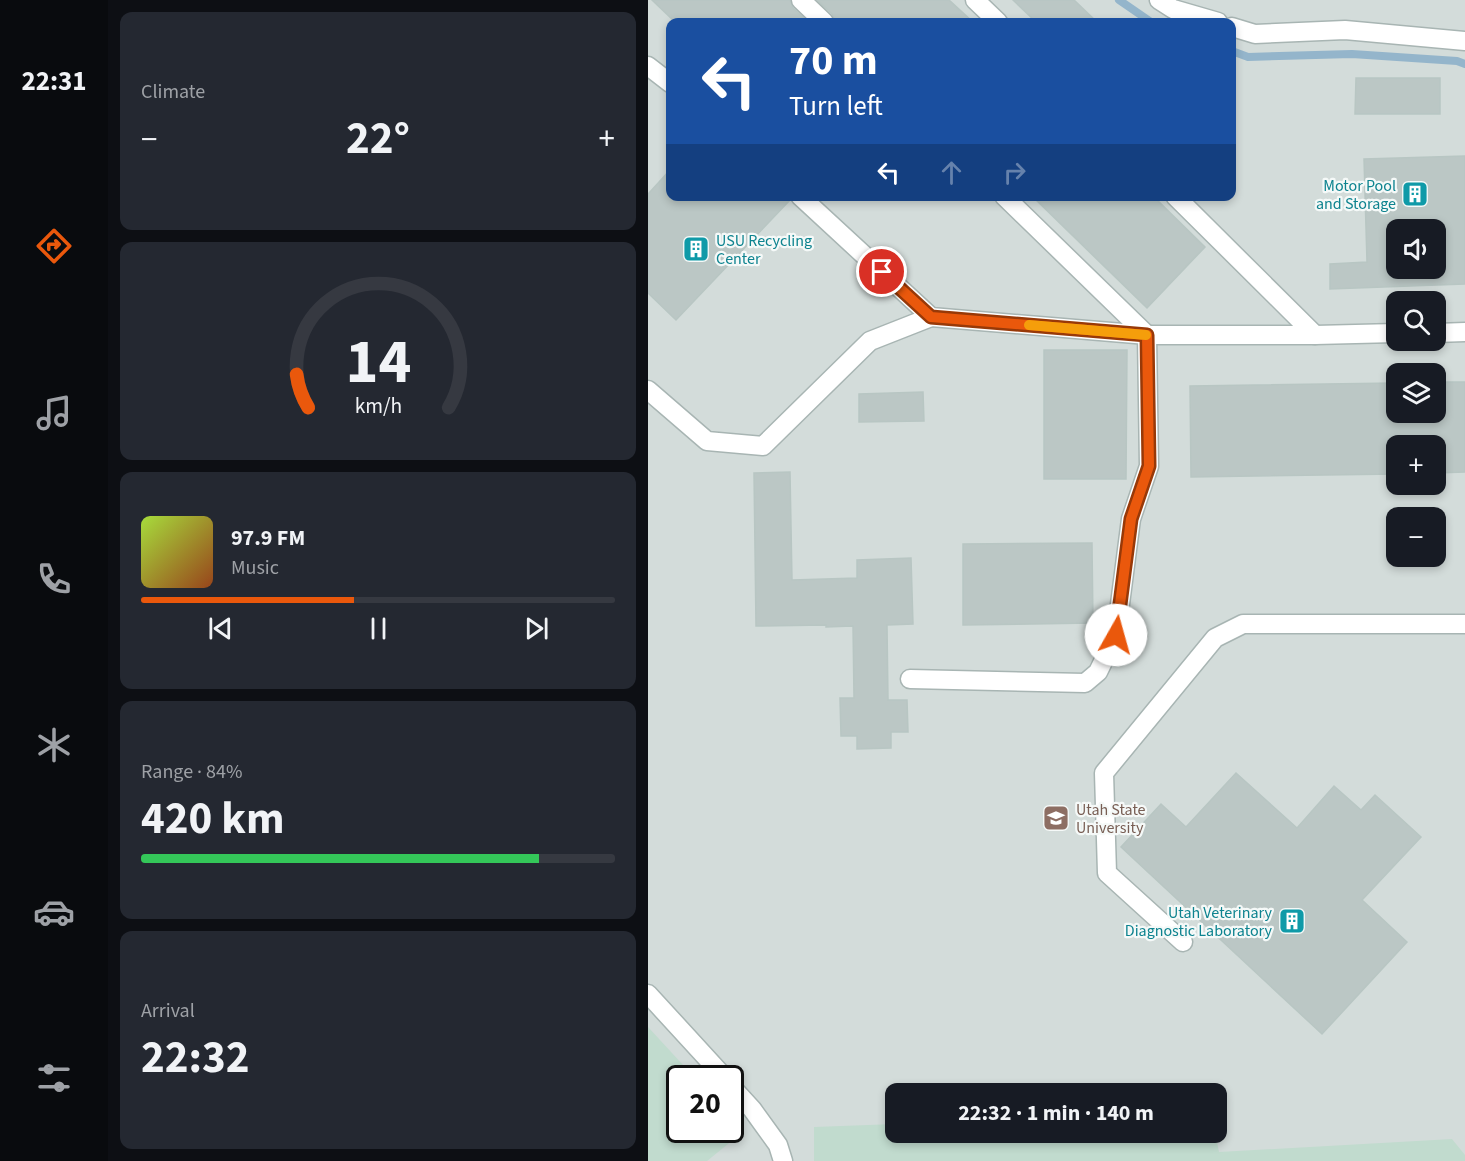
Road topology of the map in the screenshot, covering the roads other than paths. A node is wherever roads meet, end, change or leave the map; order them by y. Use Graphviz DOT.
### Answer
graph roads {
  1 [pos="801,0"];
  2 [pos="975,0"];
  3 [pos="1159,0"];
  4 [pos="820,18"];
  5 [pos="994,18"];
  6 [pos="1204,18"];
  7 [pos="1236,28"];
  8 [pos="1465,41"];
  9 [pos="648,66"];
  10 [pos="666,80"];
  11 [pos="805,201"];
  12 [pos="1009,201"];
  13 [pos="1179,201"];
  14 [pos="931,317"];
  15 [pos="1465,332"];
  16 [pos="1386,333"];
  17 [pos="1446,333"];
  18 [pos="1147,335"];
  19 [pos="1315,335"];
  20 [pos="648,390"];
  21 [pos="1465,624"];
  22 [pos="910,679"];
  23 [pos="1183,942"];
  24 [pos="648,994"];
  25 [pos="713,1065"];
  26 [pos="744,1100"];
  27 [pos="783,1161"];
  1 -- 4 [label="street"];
  2 -- 5 [label="street"];
  3 -- 6 [label="street"];
  7 -- 8 [label="street"];
  9 -- 10 [label="street"];
  11 -- 14 [label="street"];
  12 -- 18 [label="street"];
  13 -- 19 [label="street"];
  14 -- 18 [label="street"];
  14 -- 20 [label="street"];
  15 -- 17 [label="street"];
  16 -- 19 [label="street"];
  18 -- 19 [label="street"];
  18 -- 22 [label="street"];
  21 -- 23 [label="street"];
  24 -- 25 [label="street"];
  26 -- 27 [label="street"];
}
